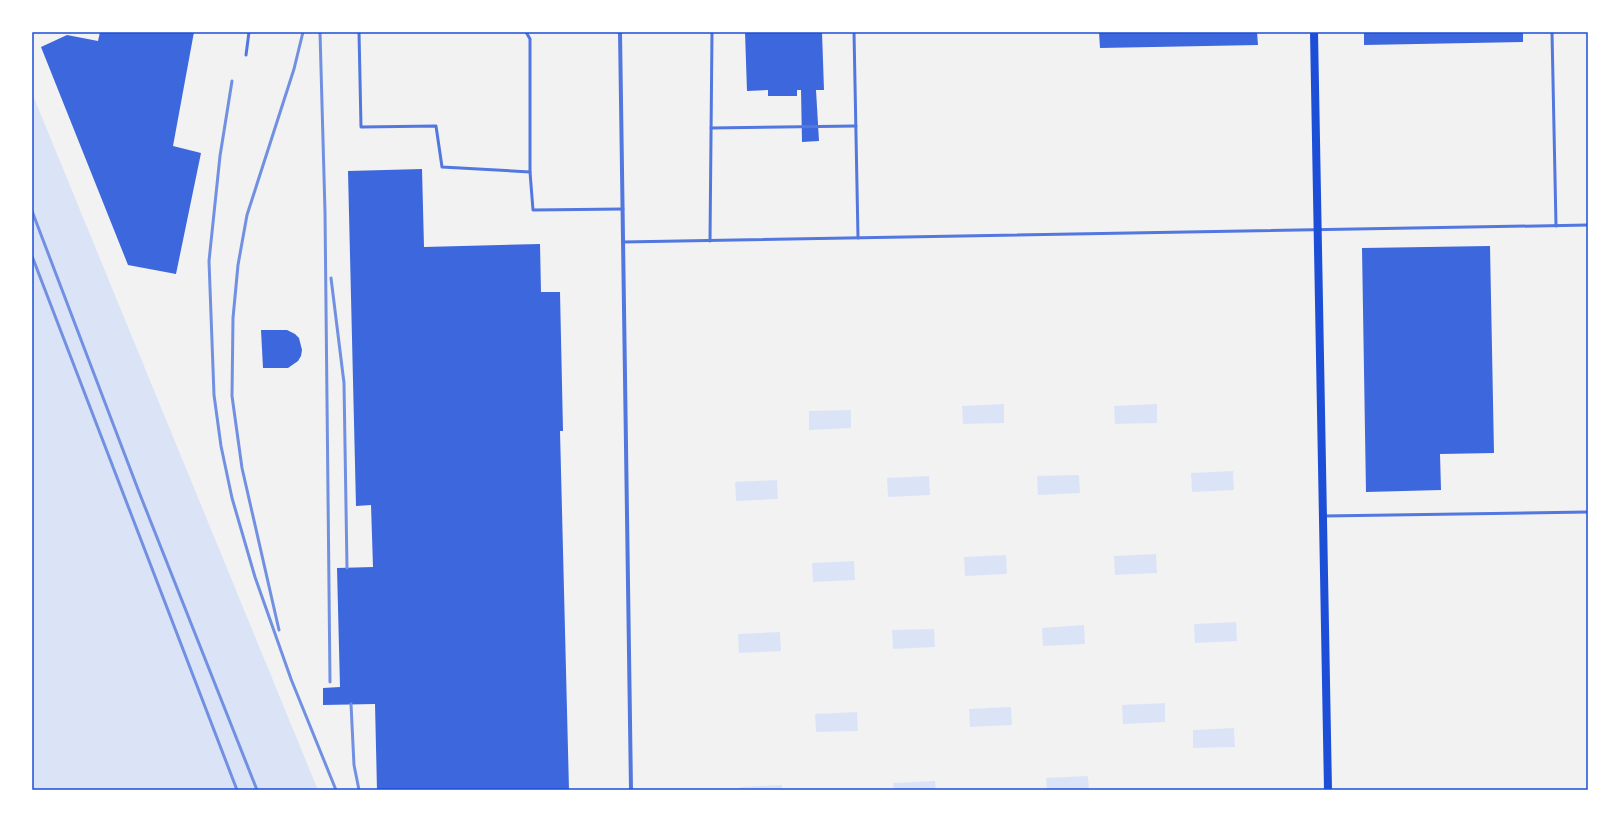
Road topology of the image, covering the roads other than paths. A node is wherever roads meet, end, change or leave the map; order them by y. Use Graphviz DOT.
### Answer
graph roads {
  1 [pos="248,32"];
  2 [pos="359,32"];
  3 [pos="526,32"];
  4 [pos="620,32"];
  5 [pos="712,32"];
  6 [pos="854,32"];
  7 [pos="1314,32"];
  8 [pos="1552,32"];
  9 [pos="246,55"];
  10 [pos="856,126"];
  11 [pos="711,128"];
  12 [pos="530,172"];
  13 [pos="623,209"];
  14 [pos="1588,225"];
  15 [pos="1556,226"];
  16 [pos="1318,231"];
  17 [pos="858,238"];
  18 [pos="710,241"];
  19 [pos="623,242"];
  20 [pos="1588,512"];
  21 [pos="1323,516"];
  22 [pos="631,790"];
  23 [pos="1328,790"];
  1 -- 9 [label="lane"];
  2 -- 12 [label="lane"];
  3 -- 12 [label="lane"];
  4 -- 13 [label="street"];
  5 -- 11 [label="lane"];
  6 -- 10 [label="lane"];
  7 -- 16 [label="main road"];
  8 -- 15 [label="lane"];
  10 -- 11 [label="lane"];
  10 -- 17 [label="lane"];
  11 -- 18 [label="lane"];
  12 -- 13 [label="lane"];
  13 -- 19 [label="street"];
  14 -- 15 [label="lane"];
  15 -- 16 [label="lane"];
  16 -- 17 [label="lane"];
  16 -- 21 [label="main road"];
  17 -- 18 [label="lane"];
  18 -- 19 [label="lane"];
  19 -- 22 [label="street"];
  20 -- 21 [label="lane"];
  21 -- 23 [label="main road"];
}
